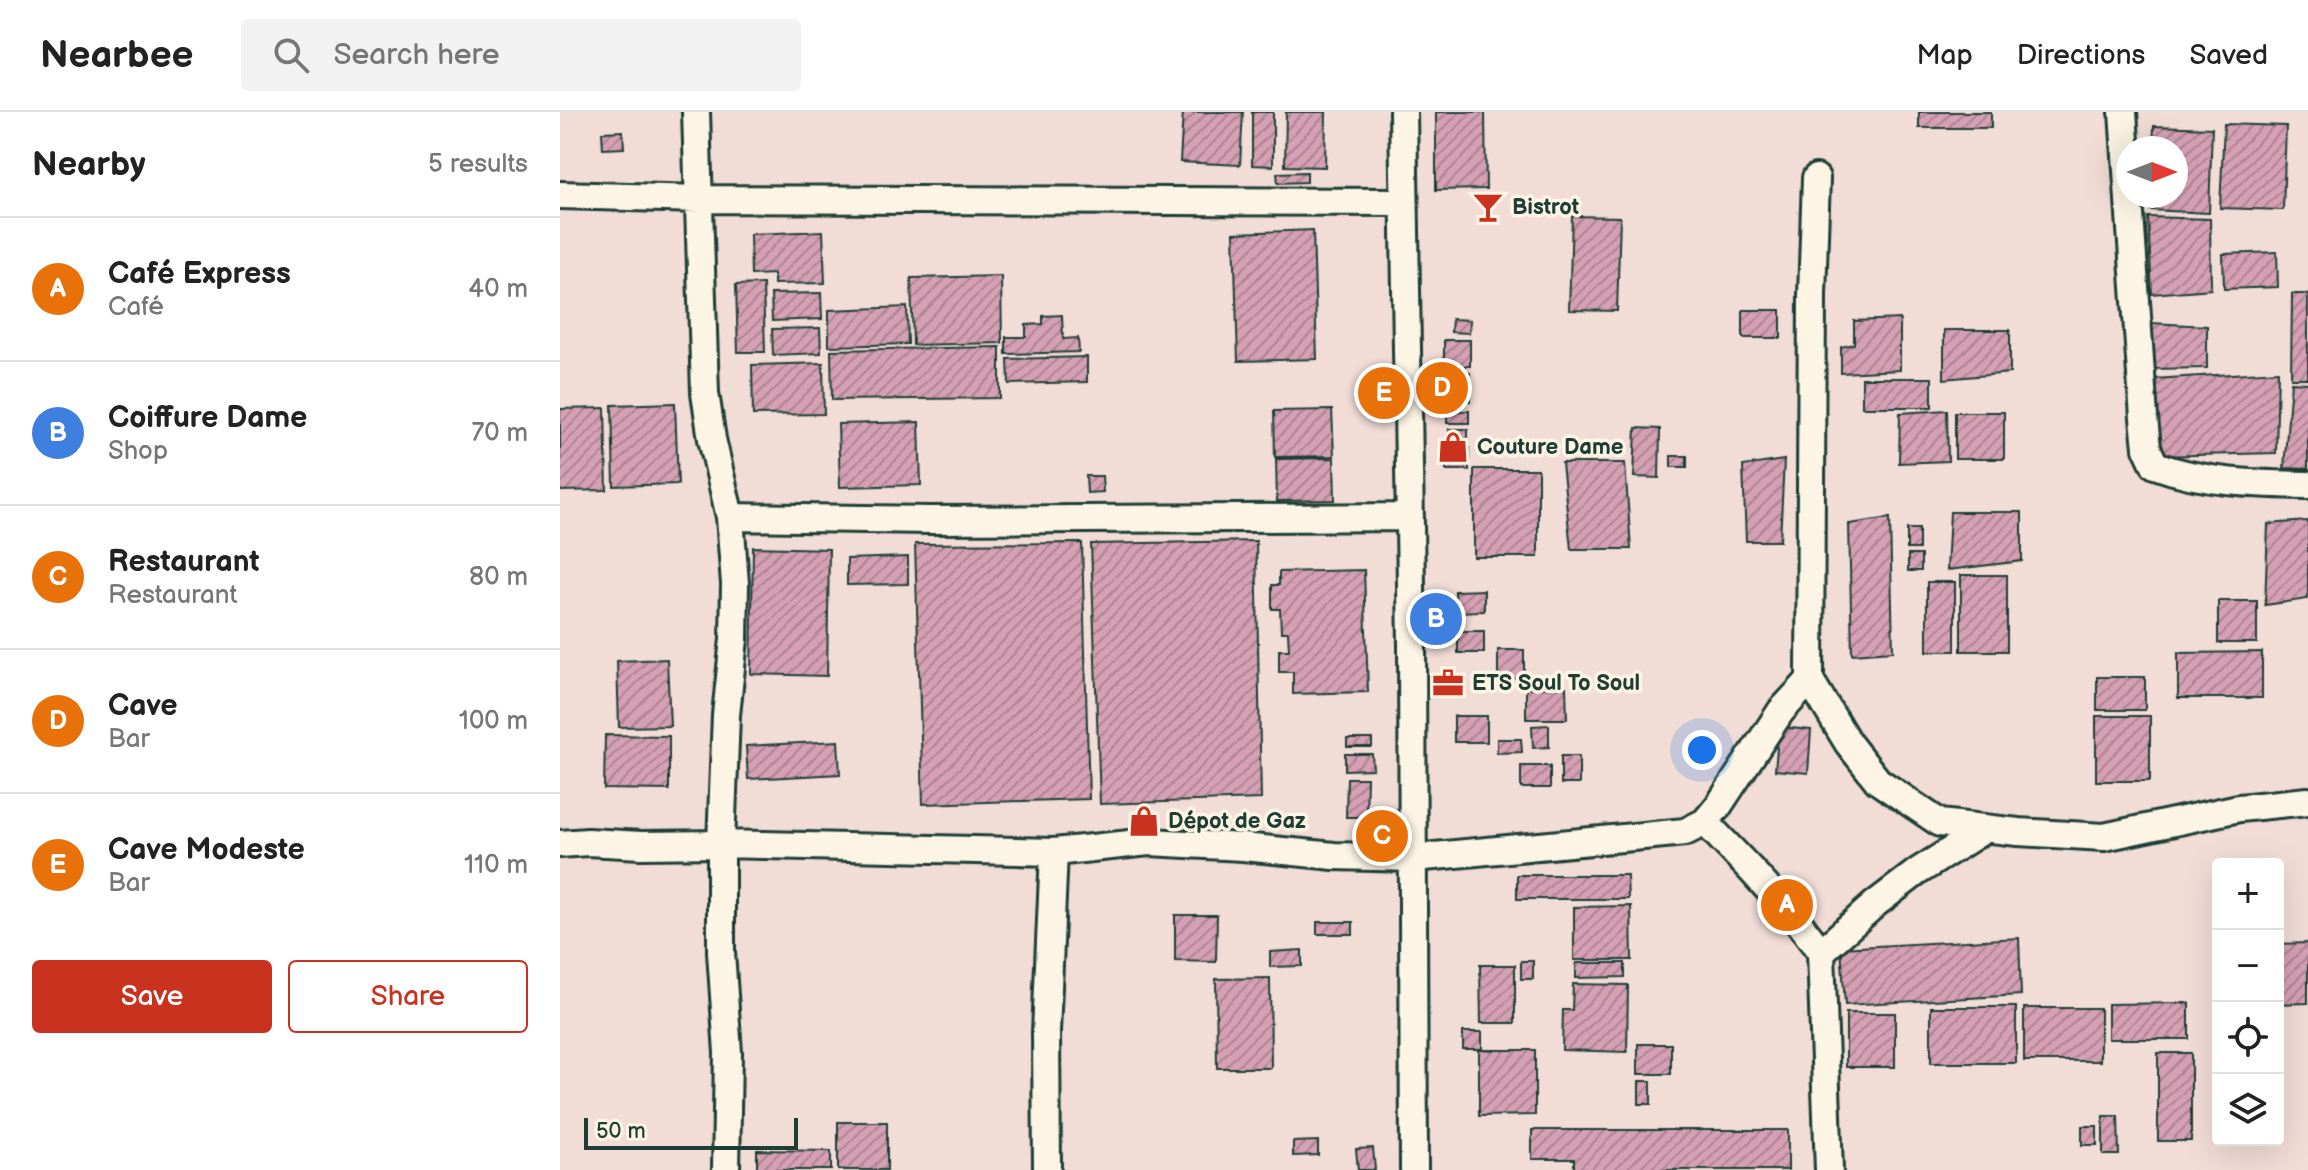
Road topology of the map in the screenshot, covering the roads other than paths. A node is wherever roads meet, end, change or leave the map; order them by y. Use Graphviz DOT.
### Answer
graph roads {
  1 [pos="696,112"];
  2 [pos="1403,112"];
  3 [pos="2123,112"];
  4 [pos="1816,178"];
  5 [pos="560,195"];
  6 [pos="699,199"];
  7 [pos="1404,202"];
  8 [pos="2308,485"];
  9 [pos="730,517"];
  10 [pos="1410,517"];
  11 [pos="1810,680"];
  12 [pos="2308,801"];
  13 [pos="1705,822"];
  14 [pos="1985,829"];
  15 [pos="560,844"];
  16 [pos="721,844"];
  17 [pos="1054,852"];
  18 [pos="1414,858"];
  19 [pos="1821,952"];
  20 [pos="726,1170"];
  21 [pos="1047,1170"];
  22 [pos="1414,1170"];
  23 [pos="1829,1170"];
  1 -- 6 [label="street"];
  2 -- 7 [label="street"];
  3 -- 8 [label="street"];
  4 -- 11 [label="street"];
  5 -- 6 [label="street"];
  6 -- 7 [label="street"];
  6 -- 9 [label="street"];
  7 -- 10 [label="street"];
  9 -- 10 [label="street"];
  9 -- 16 [label="street"];
  10 -- 18 [label="street"];
  11 -- 13 [label="street"];
  11 -- 14 [label="street"];
  12 -- 14 [label="street"];
  13 -- 18 [label="street"];
  13 -- 19 [label="street"];
  14 -- 19 [label="street"];
  15 -- 16 [label="street"];
  16 -- 17 [label="street"];
  16 -- 20 [label="street"];
  17 -- 18 [label="street"];
  17 -- 21 [label="street"];
  18 -- 22 [label="street"];
  19 -- 23 [label="street"];
}
